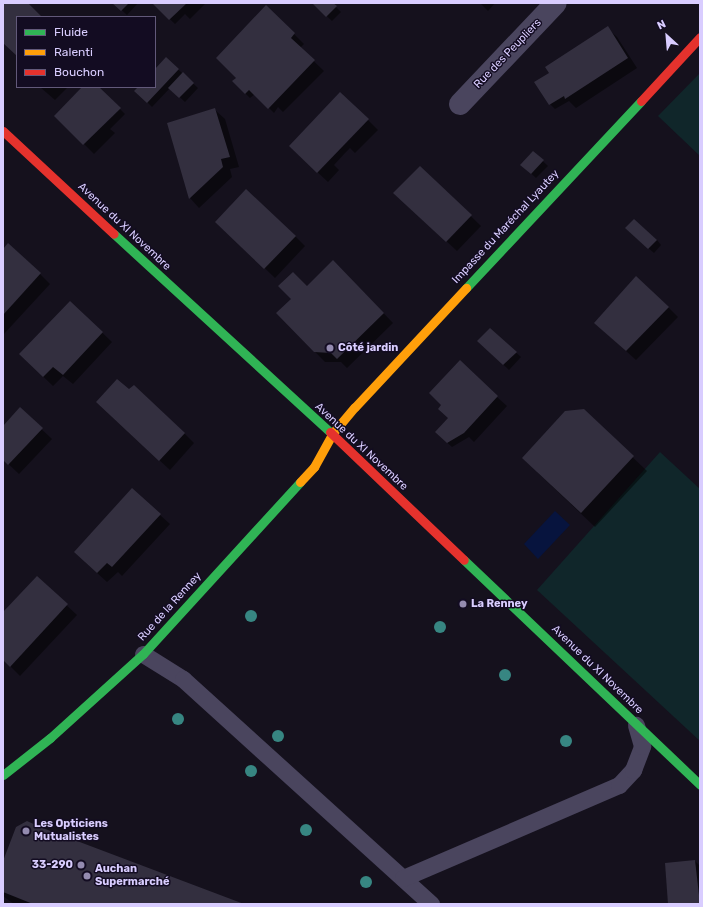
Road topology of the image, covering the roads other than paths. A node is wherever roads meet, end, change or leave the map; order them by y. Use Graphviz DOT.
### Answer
graph roads {
  1 [pos="556,3"];
  2 [pos="700,36"];
  3 [pos="460,104"];
  4 [pos="3,131"];
  5 [pos="332,434"];
  6 [pos="143,654"];
  7 [pos="636,724"];
  8 [pos="3,774"];
  9 [pos="700,785"];
  10 [pos="403,878"];
  11 [pos="431,904"];
  1 -- 3 [label="street, Rue des Peupliers"];
  2 -- 5 [label="street, Impasse du Maréchal Lyautey"];
  4 -- 5 [label="street, Avenue du XI Novembre"];
  5 -- 6 [label="street, Rue de la Renney"];
  5 -- 7 [label="street, Avenue du XI Novembre"];
  6 -- 8 [label="street, Rue de la Renney"];
  6 -- 10 [label="lane"];
  7 -- 9 [label="street, Avenue du XI Novembre"];
  7 -- 10 [label="lane"];
  10 -- 11 [label="lane"];
}
